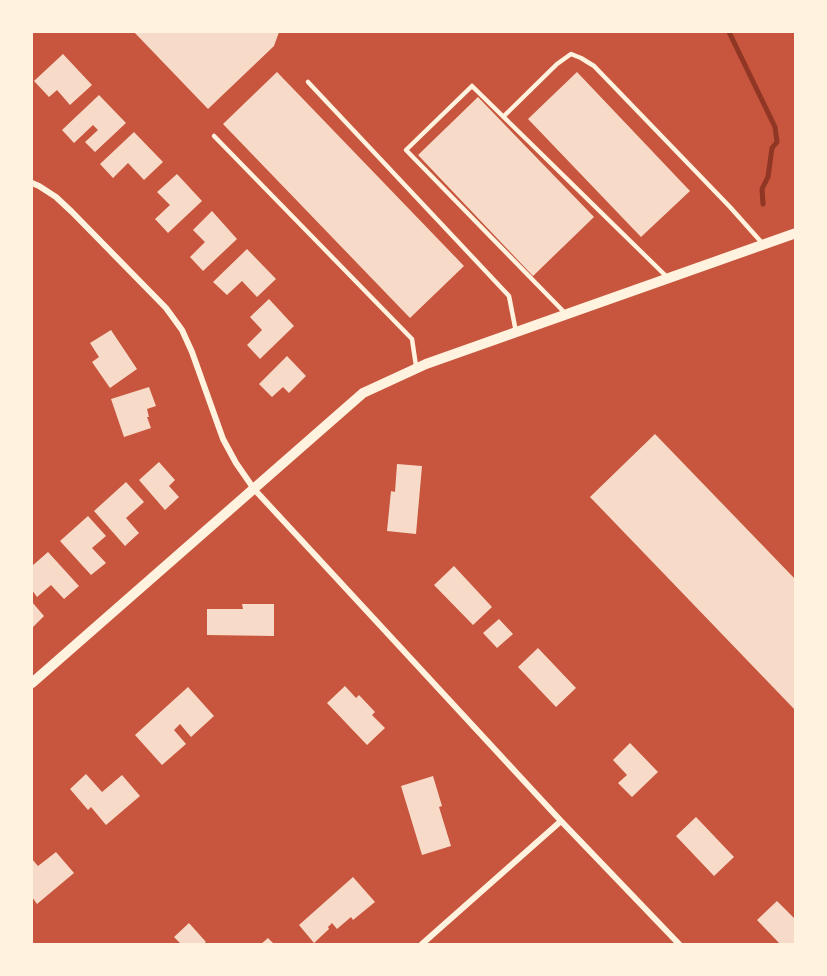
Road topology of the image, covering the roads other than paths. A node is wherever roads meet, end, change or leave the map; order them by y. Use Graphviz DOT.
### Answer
graph roads {
  1 [pos="308,82"];
  2 [pos="504,116"];
  3 [pos="214,136"];
  4 [pos="32,183"];
  5 [pos="795,233"];
  6 [pos="763,244"];
  7 [pos="668,278"];
  8 [pos="566,314"];
  9 [pos="516,332"];
  10 [pos="416,369"];
  11 [pos="254,489"];
  12 [pos="32,683"];
  13 [pos="561,821"];
  14 [pos="422,945"];
  15 [pos="680,945"];
  1 -- 9 [label="lane"];
  2 -- 6 [label="lane"];
  2 -- 7 [label="lane"];
  2 -- 8 [label="lane"];
  3 -- 10 [label="lane"];
  4 -- 11 [label="street"];
  5 -- 6 [label="street"];
  6 -- 7 [label="street"];
  7 -- 8 [label="street"];
  8 -- 9 [label="street"];
  9 -- 10 [label="street"];
  10 -- 11 [label="street"];
  11 -- 12 [label="street"];
  11 -- 13 [label="street"];
  13 -- 14 [label="street"];
  13 -- 15 [label="street"];
}
